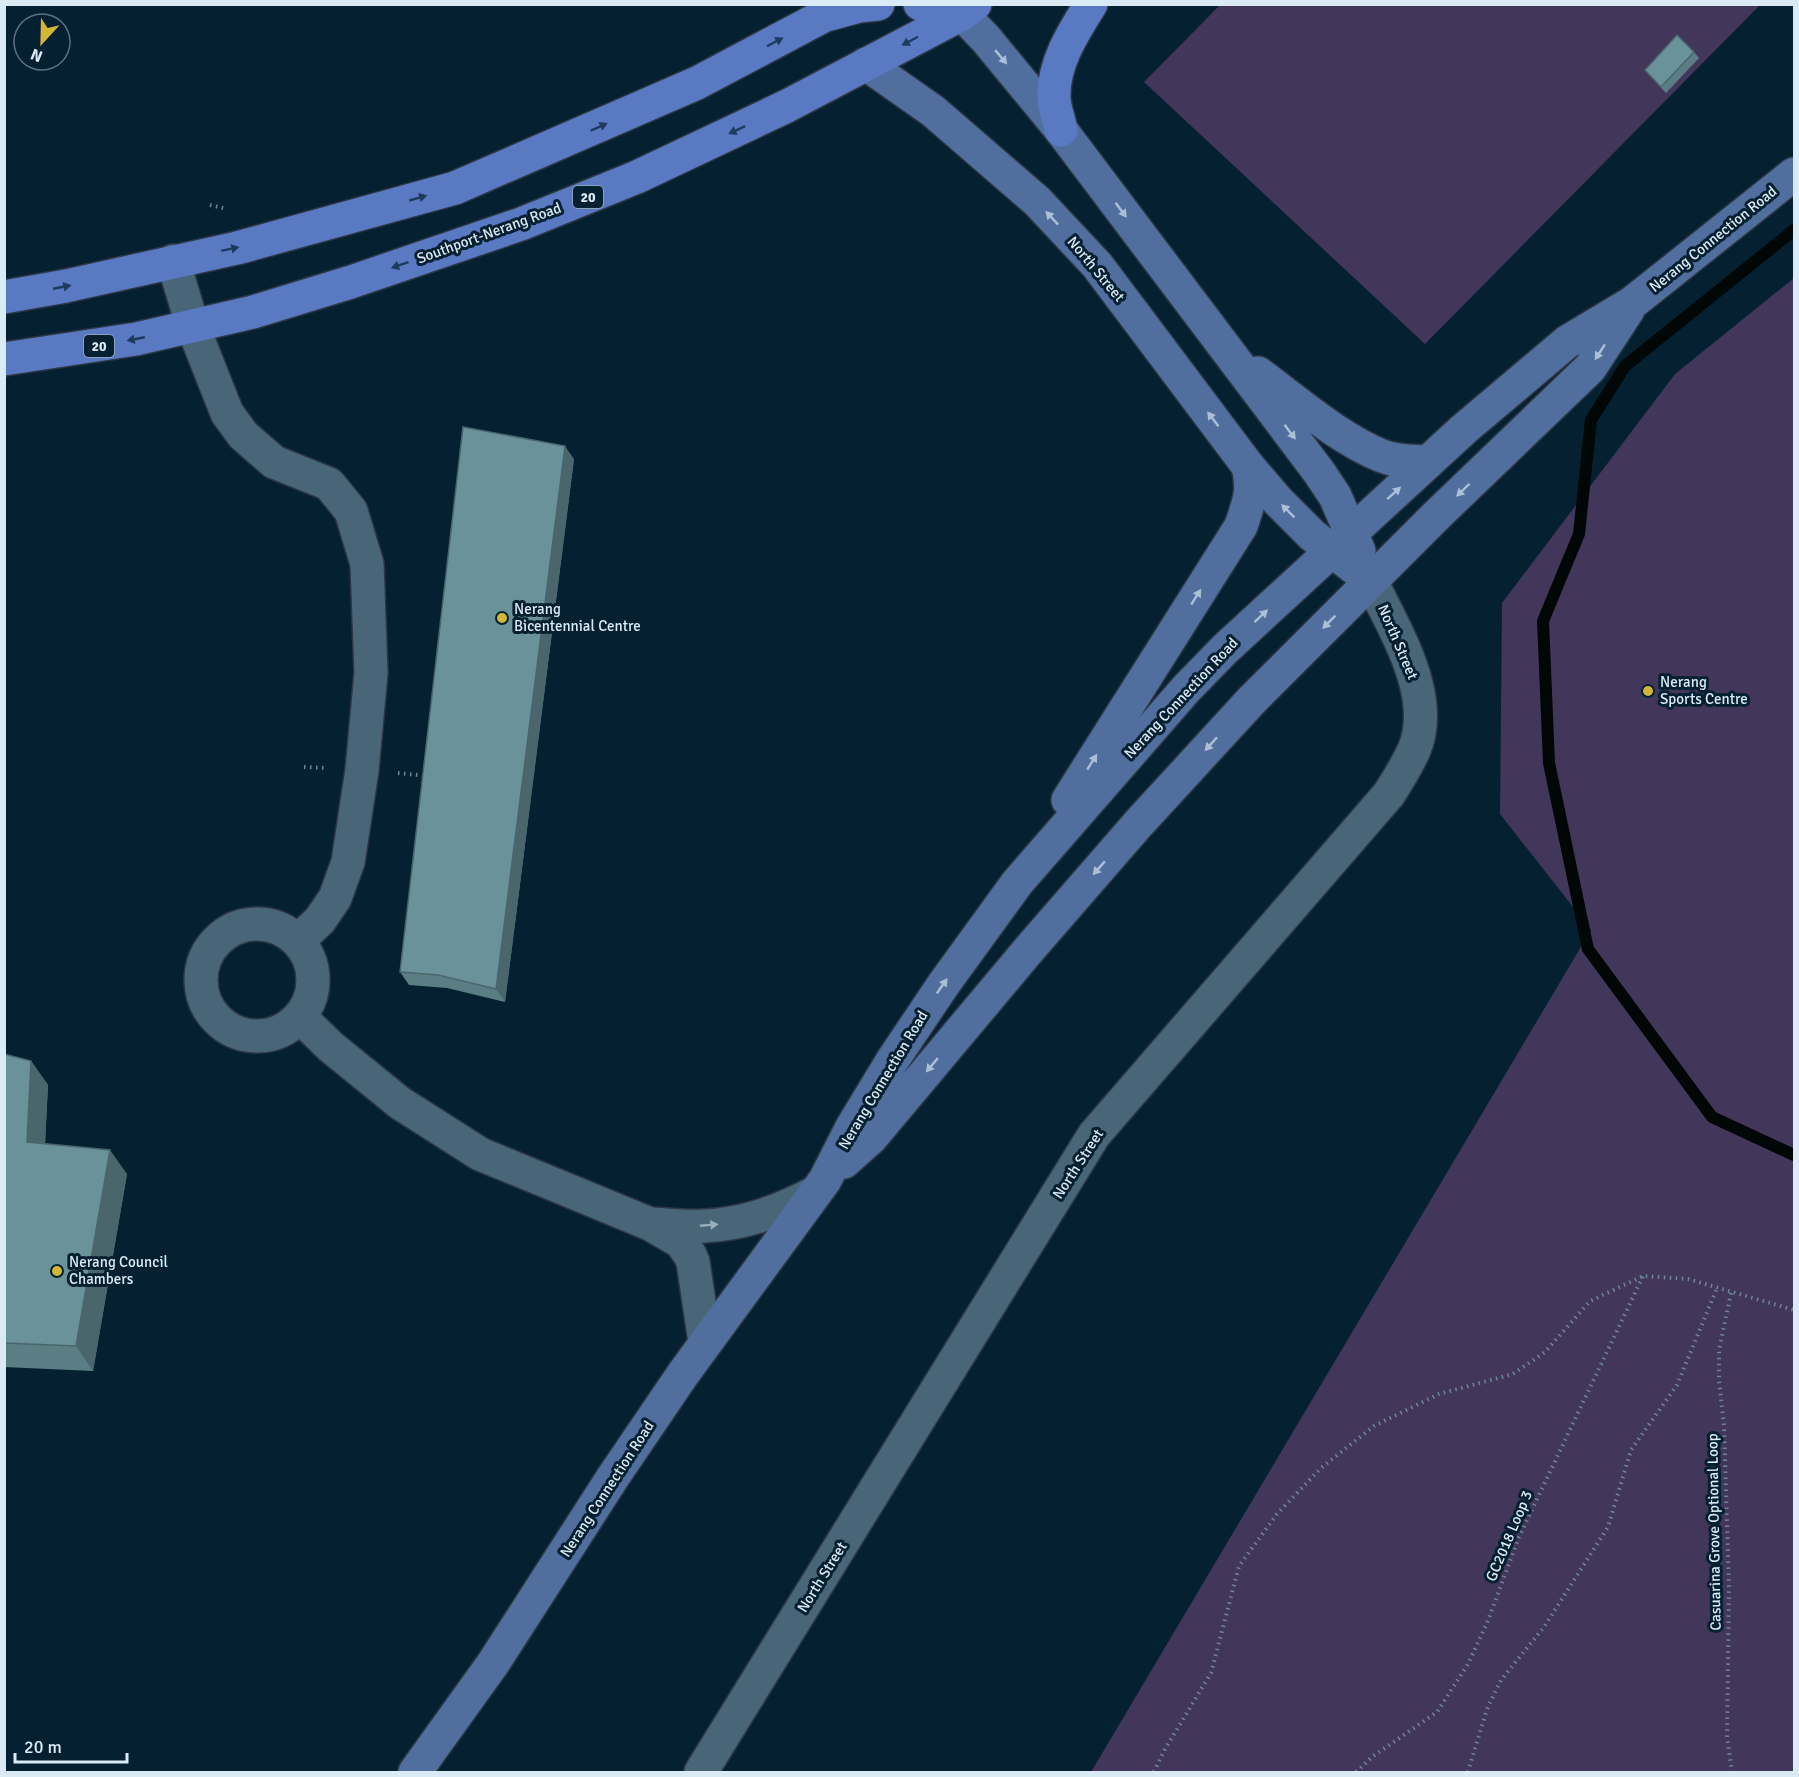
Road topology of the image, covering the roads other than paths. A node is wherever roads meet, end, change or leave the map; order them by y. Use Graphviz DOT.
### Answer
graph roads {
  1 [pos="878,4"];
  2 [pos="920,4"];
  3 [pos="1091,4"];
  4 [pos="838,9"];
  5 [pos="968,9"];
  6 [pos="866,64"];
  7 [pos="1061,130"];
  8 [pos="1794,174"];
  9 [pos="173,261"];
  10 [pos="4,297"];
  11 [pos="1632,303"];
  12 [pos="193,327"];
  13 [pos="1228,351"];
  14 [pos="4,359"];
  15 [pos="1428,462"];
  16 [pos="1248,466"];
  17 [pos="1342,542"];
  18 [pos="1371,581"];
  19 [pos="1017,883"];
  20 [pos="298,941"];
  21 [pos="300,1017"];
  22 [pos="820,1186"];
  23 [pos="651,1224"];
  24 [pos="705,1342"];
  25 [pos="415,1773"];
  26 [pos="701,1773"];
  1 -- 4 [label="main road"];
  2 -- 5 [label="main road"];
  3 -- 7 [label="main road"];
  9 -- 4 [label="main road, one-way"];
  5 -- 6 [label="main road, Southport-Nerang Road / 20, one-way"];
  5 -- 7 [label="main road, North Street, one-way"];
  6 -- 12 [label="main road, Southport-Nerang Road / 20, one-way"];
  16 -- 6 [label="main road, North Street, one-way"];
  7 -- 13 [label="main road, North Street, one-way"];
  8 -- 11 [label="main road, Nerang Connection Road"];
  10 -- 9 [label="main road, one-way"];
  9 -- 12 [label="street"];
  11 -- 15 [label="main road, Nerang Connection Road"];
  11 -- 18 [label="main road, Nerang Connection Road, one-way"];
  12 -- 14 [label="main road, Southport-Nerang Road / 20, one-way"];
  12 -- 20 [label="street"];
  13 -- 15 [label="main road"];
  13 -- 17 [label="main road, North Street, one-way"];
  17 -- 15 [label="main road, Nerang Connection Road, one-way"];
  17 -- 16 [label="main road, North Street, one-way"];
  19 -- 16 [label="main road, one-way"];
  17 -- 18 [label="main road, North Street"];
  19 -- 17 [label="main road, Nerang Connection Road, one-way"];
  18 -- 22 [label="main road, Nerang Connection Road, one-way"];
  18 -- 26 [label="street, North Street"];
  22 -- 19 [label="main road, Nerang Connection Road, one-way"];
  20 -- 21 [label="street"];
  20 -- 21 [label="street"];
  21 -- 23 [label="street"];
  23 -- 22 [label="street, one-way"];
  22 -- 24 [label="main road, Nerang Connection Road"];
  23 -- 24 [label="street"];
  24 -- 25 [label="main road, Nerang Connection Road"];
}
